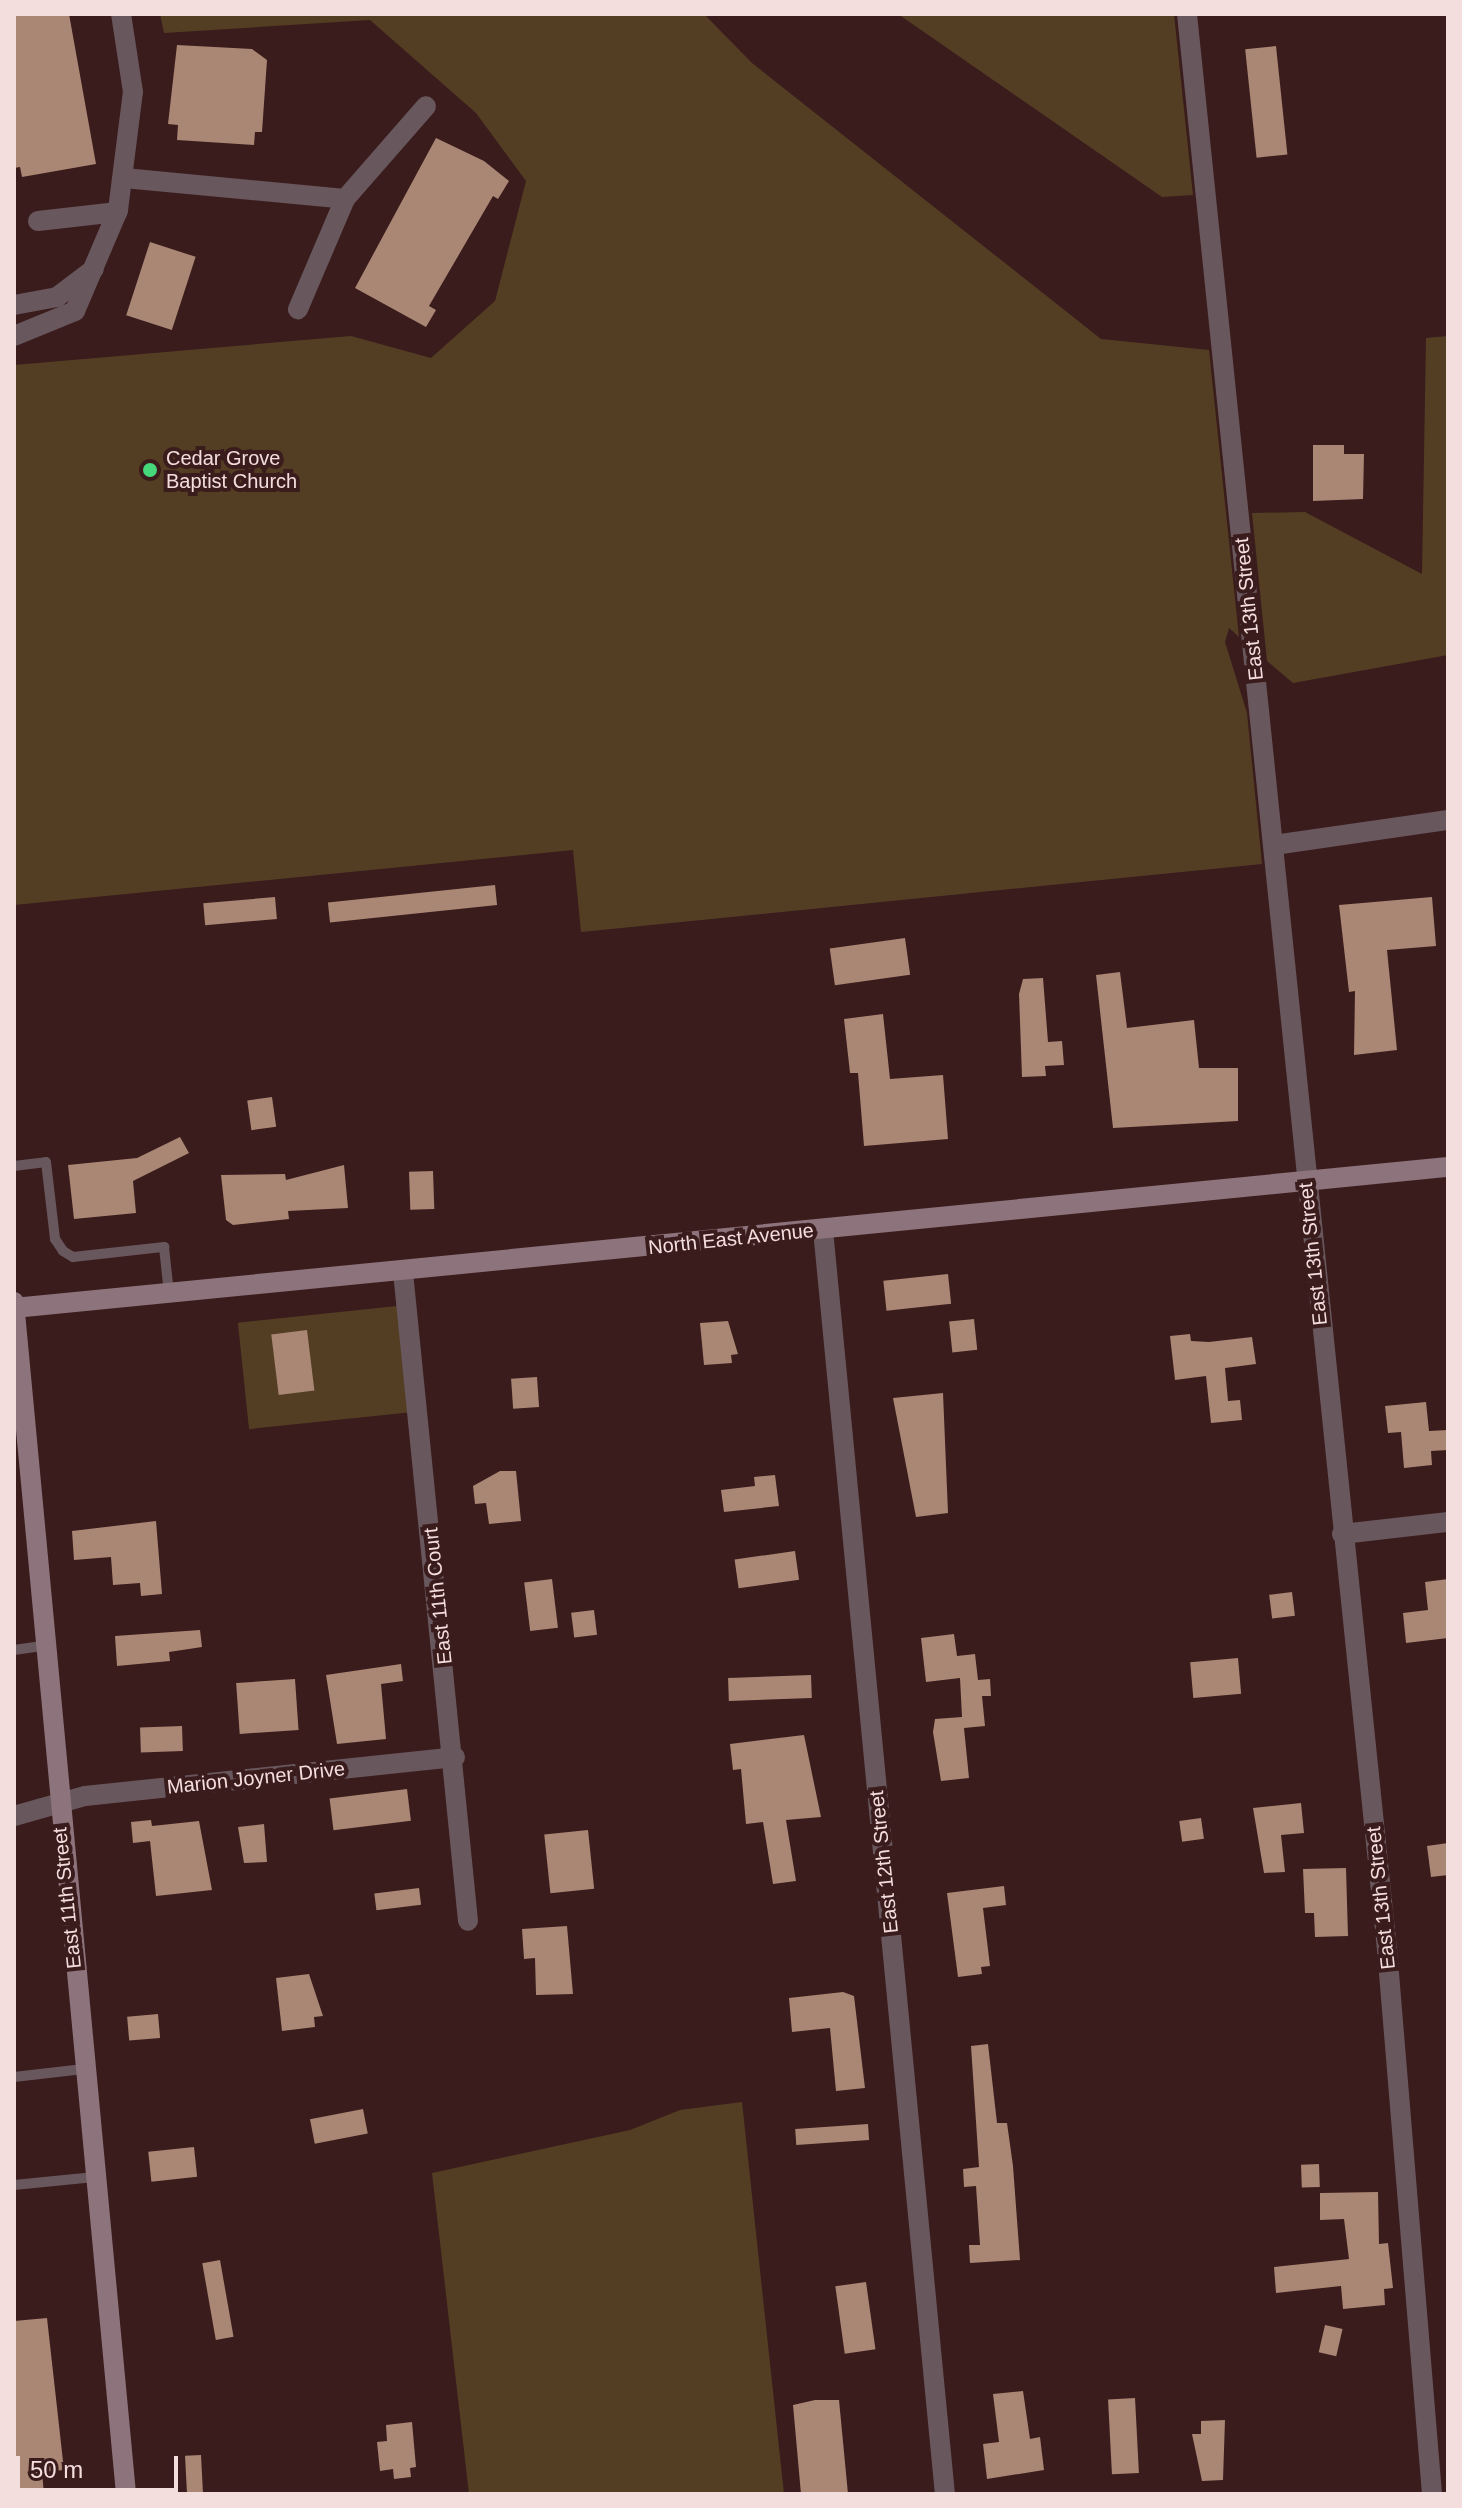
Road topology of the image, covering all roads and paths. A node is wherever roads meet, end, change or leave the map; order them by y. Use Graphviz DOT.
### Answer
graph roads {
  1 [pos="121,14"];
  2 [pos="1187,14"];
  3 [pos="426,106"];
  4 [pos="124,178"];
  5 [pos="345,199"];
  6 [pos="117,212"];
  7 [pos="38,221"];
  8 [pos="97,266"];
  9 [pos="14,305"];
  10 [pos="298,309"];
  11 [pos="14,336"];
  12 [pos="1448,820"];
  13 [pos="1274,845"];
  14 [pos="14,1166"];
  15 [pos="1448,1167"];
  16 [pos="1306,1181"];
  17 [pos="823,1230"];
  18 [pos="403,1272"];
  19 [pos="169,1294"];
  20 [pos="14,1302"];
  21 [pos="14,1308"];
  22 [pos="1448,1522"];
  23 [pos="1342,1534"];
  24 [pos="44,1646"];
  25 [pos="14,1650"];
  26 [pos="455,1757"];
  27 [pos="58,1805"];
  28 [pos="14,1816"];
  29 [pos="468,1921"];
  30 [pos="84,2069"];
  31 [pos="14,2077"];
  32 [pos="95,2177"];
  33 [pos="14,2185"];
  34 [pos="126,2494"];
  35 [pos="945,2494"];
  36 [pos="1432,2494"];
  1 -- 4 [label="street"];
  2 -- 13 [label="street, East 13th Street"];
  3 -- 5 [label="street"];
  4 -- 5 [label="street"];
  4 -- 6 [label="street"];
  5 -- 10 [label="street"];
  6 -- 7 [label="street"];
  6 -- 8 [label="street"];
  8 -- 9 [label="street"];
  8 -- 11 [label="street"];
  12 -- 13 [label="street"];
  13 -- 16 [label="street, East 13th Street"];
  14 -- 19 [label="lane"];
  15 -- 16 [label="main road, North East Avenue"];
  16 -- 17 [label="main road, North East Avenue"];
  16 -- 23 [label="street, East 13th Street"];
  17 -- 18 [label="main road, North East Avenue"];
  17 -- 35 [label="street, East 12th Street"];
  18 -- 19 [label="main road, North East Avenue"];
  18 -- 26 [label="street, East 11th Court"];
  19 -- 21 [label="main road, North East Avenue"];
  20 -- 21 [label="main road, East 11th Street"];
  21 -- 24 [label="main road, East 11th Street"];
  22 -- 23 [label="street"];
  23 -- 36 [label="street, East 13th Street"];
  24 -- 25 [label="lane"];
  24 -- 27 [label="main road, East 11th Street"];
  26 -- 27 [label="street, Marion Joyner Drive"];
  26 -- 29 [label="street, East 11th Court"];
  27 -- 28 [label="street, Marion Joyner Drive"];
  27 -- 30 [label="main road, East 11th Street"];
  30 -- 31 [label="lane"];
  30 -- 32 [label="main road, East 11th Street"];
  32 -- 33 [label="lane"];
  32 -- 34 [label="main road, East 11th Street"];
}
